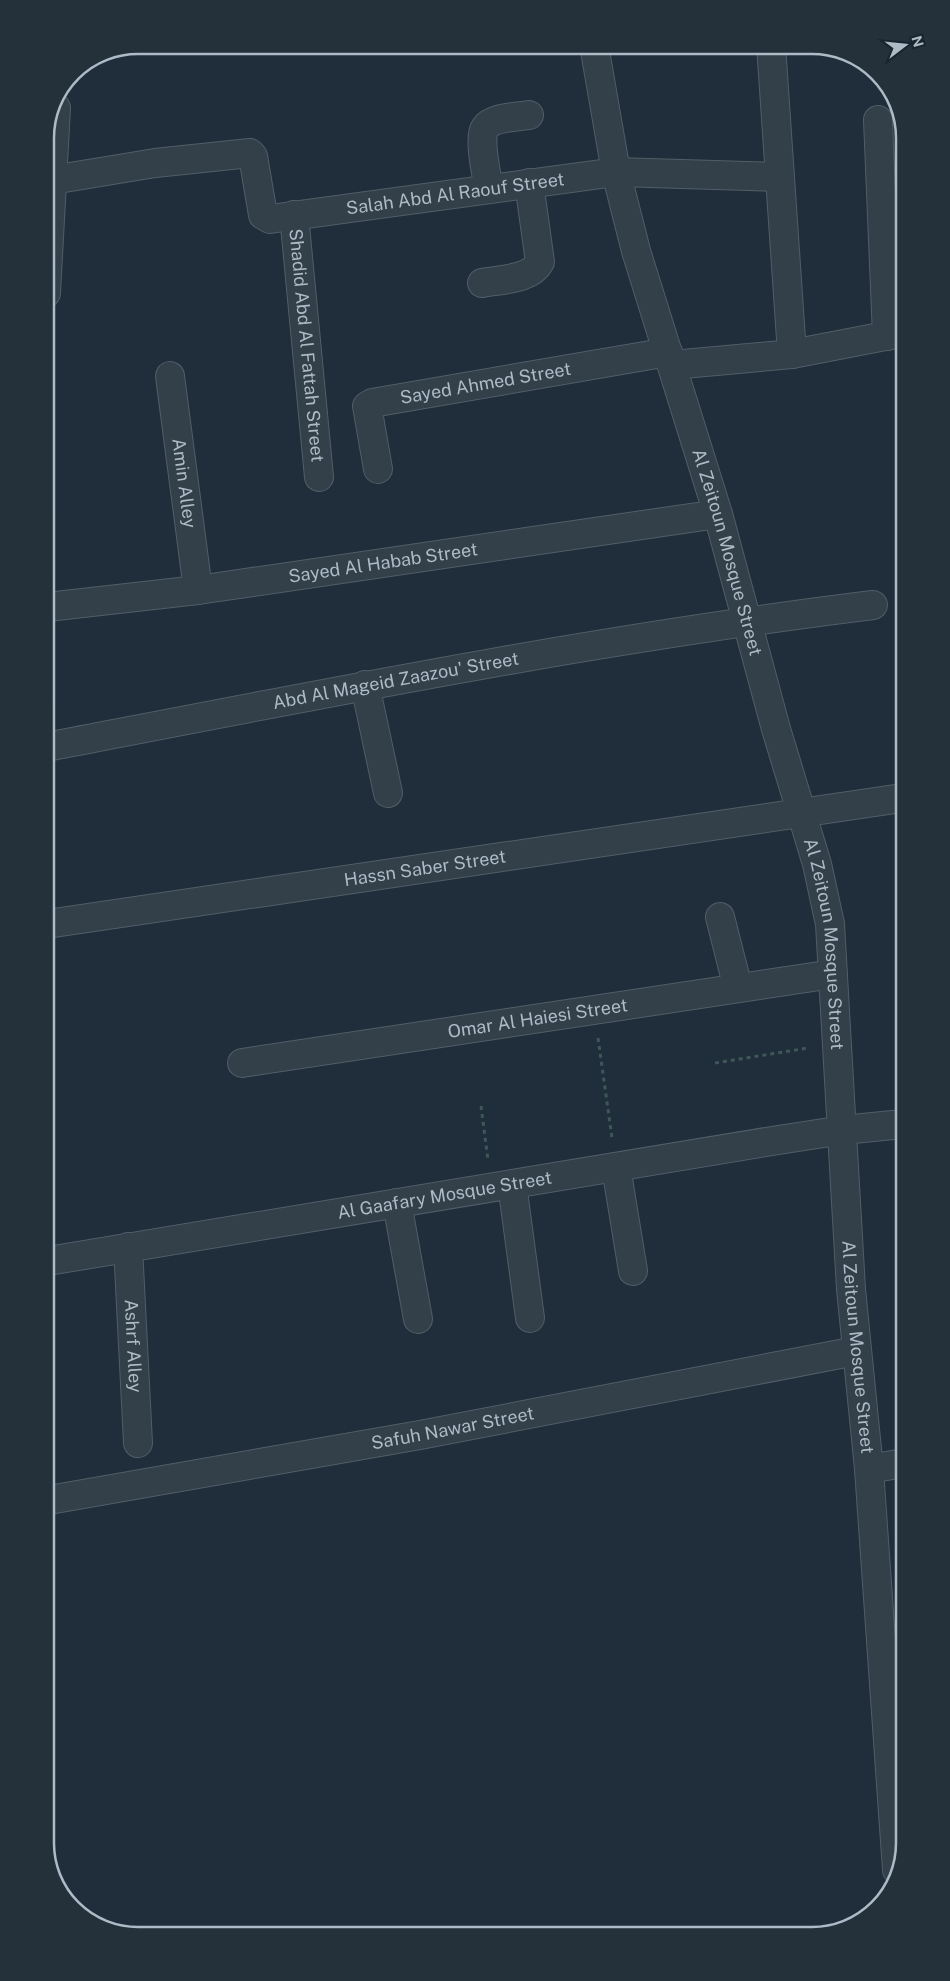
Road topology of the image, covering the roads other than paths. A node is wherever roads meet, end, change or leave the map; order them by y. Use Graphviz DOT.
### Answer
graph roads {
  1 [pos="596,54"];
  2 [pos="772,54"];
  3 [pos="529,115"];
  4 [pos="878,120"];
  5 [pos="55,127"];
  6 [pos="54,144"];
  7 [pos="616,172"];
  8 [pos="780,177"];
  9 [pos="54,180"];
  10 [pos="529,184"];
  11 [pos="489,189"];
  12 [pos="294,215"];
  13 [pos="482,282"];
  14 [pos="894,334"];
  15 [pos="792,354"];
  16 [pos="670,358"];
  17 [pos="170,376"];
  18 [pos="378,469"];
  19 [pos="319,478"];
  20 [pos="718,514"];
  21 [pos="198,590"];
  22 [pos="873,605"];
  23 [pos="54,606"];
  24 [pos="746,621"];
  25 [pos="365,686"];
  26 [pos="54,746"];
  27 [pos="388,793"];
  28 [pos="896,799"];
  29 [pos="803,814"];
  30 [pos="720,917"];
  31 [pos="54,923"];
  32 [pos="833,974"];
  33 [pos="738,988"];
  34 [pos="242,1063"];
  35 [pos="896,1125"];
  36 [pos="843,1130"];
  37 [pos="616,1167"];
  38 [pos="502,1186"];
  39 [pos="397,1203"];
  40 [pos="128,1248"];
  41 [pos="54,1260"];
  42 [pos="633,1271"];
  43 [pos="530,1318"];
  44 [pos="418,1319"];
  45 [pos="856,1352"];
  46 [pos="138,1443"];
  47 [pos="896,1464"];
  48 [pos="869,1469"];
  49 [pos="54,1499"];
  50 [pos="896,1854"];
  1 -- 7 [label="street, Al Zeitoun Mosque Street"];
  2 -- 8 [label="street"];
  3 -- 11 [label="street"];
  4 -- 14 [label="street"];
  5 -- 6 [label="street"];
  7 -- 8 [label="street, Salah Abd Al Raouf Street"];
  7 -- 10 [label="street, Salah Abd Al Raouf Street"];
  7 -- 16 [label="street, Al Zeitoun Mosque Street"];
  8 -- 15 [label="street"];
  9 -- 12 [label="street, Salah Abd Al Raouf Street"];
  10 -- 11 [label="street, Salah Abd Al Raouf Street"];
  10 -- 13 [label="street"];
  11 -- 12 [label="street, Salah Abd Al Raouf Street"];
  12 -- 19 [label="street, Shadid Abd Al Fattah Street"];
  14 -- 15 [label="street"];
  15 -- 16 [label="street"];
  16 -- 18 [label="street, Sayed Ahmed Street"];
  16 -- 20 [label="street, Al Zeitoun Mosque Street"];
  17 -- 21 [label="street, Amin Alley"];
  20 -- 21 [label="street, Sayed Al Habab Street"];
  20 -- 24 [label="street, Al Zeitoun Mosque Street"];
  21 -- 23 [label="street, Sayed Al Habab Street"];
  22 -- 24 [label="street, Abd Al Mageid Zaazou' Street"];
  24 -- 25 [label="street, Abd Al Mageid Zaazou' Street"];
  24 -- 29 [label="street, Al Zeitoun Mosque Street"];
  25 -- 26 [label="street, Abd Al Mageid Zaazou' Street"];
  25 -- 27 [label="street"];
  28 -- 29 [label="street, Hassn Saber Street"];
  29 -- 31 [label="street, Hassn Saber Street"];
  29 -- 32 [label="street, Al Zeitoun Mosque Street"];
  30 -- 33 [label="street"];
  32 -- 33 [label="street, Omar Al Haiesi Street"];
  32 -- 36 [label="street, Al Zeitoun Mosque Street"];
  33 -- 34 [label="street, Omar Al Haiesi Street"];
  35 -- 36 [label="street, Al Gaafary Mosque Street"];
  36 -- 37 [label="street, Al Gaafary Mosque Street"];
  36 -- 45 [label="street, Al Zeitoun Mosque Street"];
  37 -- 38 [label="street, Al Gaafary Mosque Street"];
  37 -- 42 [label="street"];
  38 -- 39 [label="street, Al Gaafary Mosque Street"];
  38 -- 43 [label="street"];
  39 -- 40 [label="street, Al Gaafary Mosque Street"];
  39 -- 44 [label="street"];
  40 -- 41 [label="street, Al Gaafary Mosque Street"];
  40 -- 46 [label="street, Ashrf Alley"];
  45 -- 48 [label="street, Al Zeitoun Mosque Street"];
  45 -- 49 [label="street, Safuh Nawar Street"];
  47 -- 48 [label="street"];
  48 -- 50 [label="street, Al Zeitoun Mosque Street"];
}
